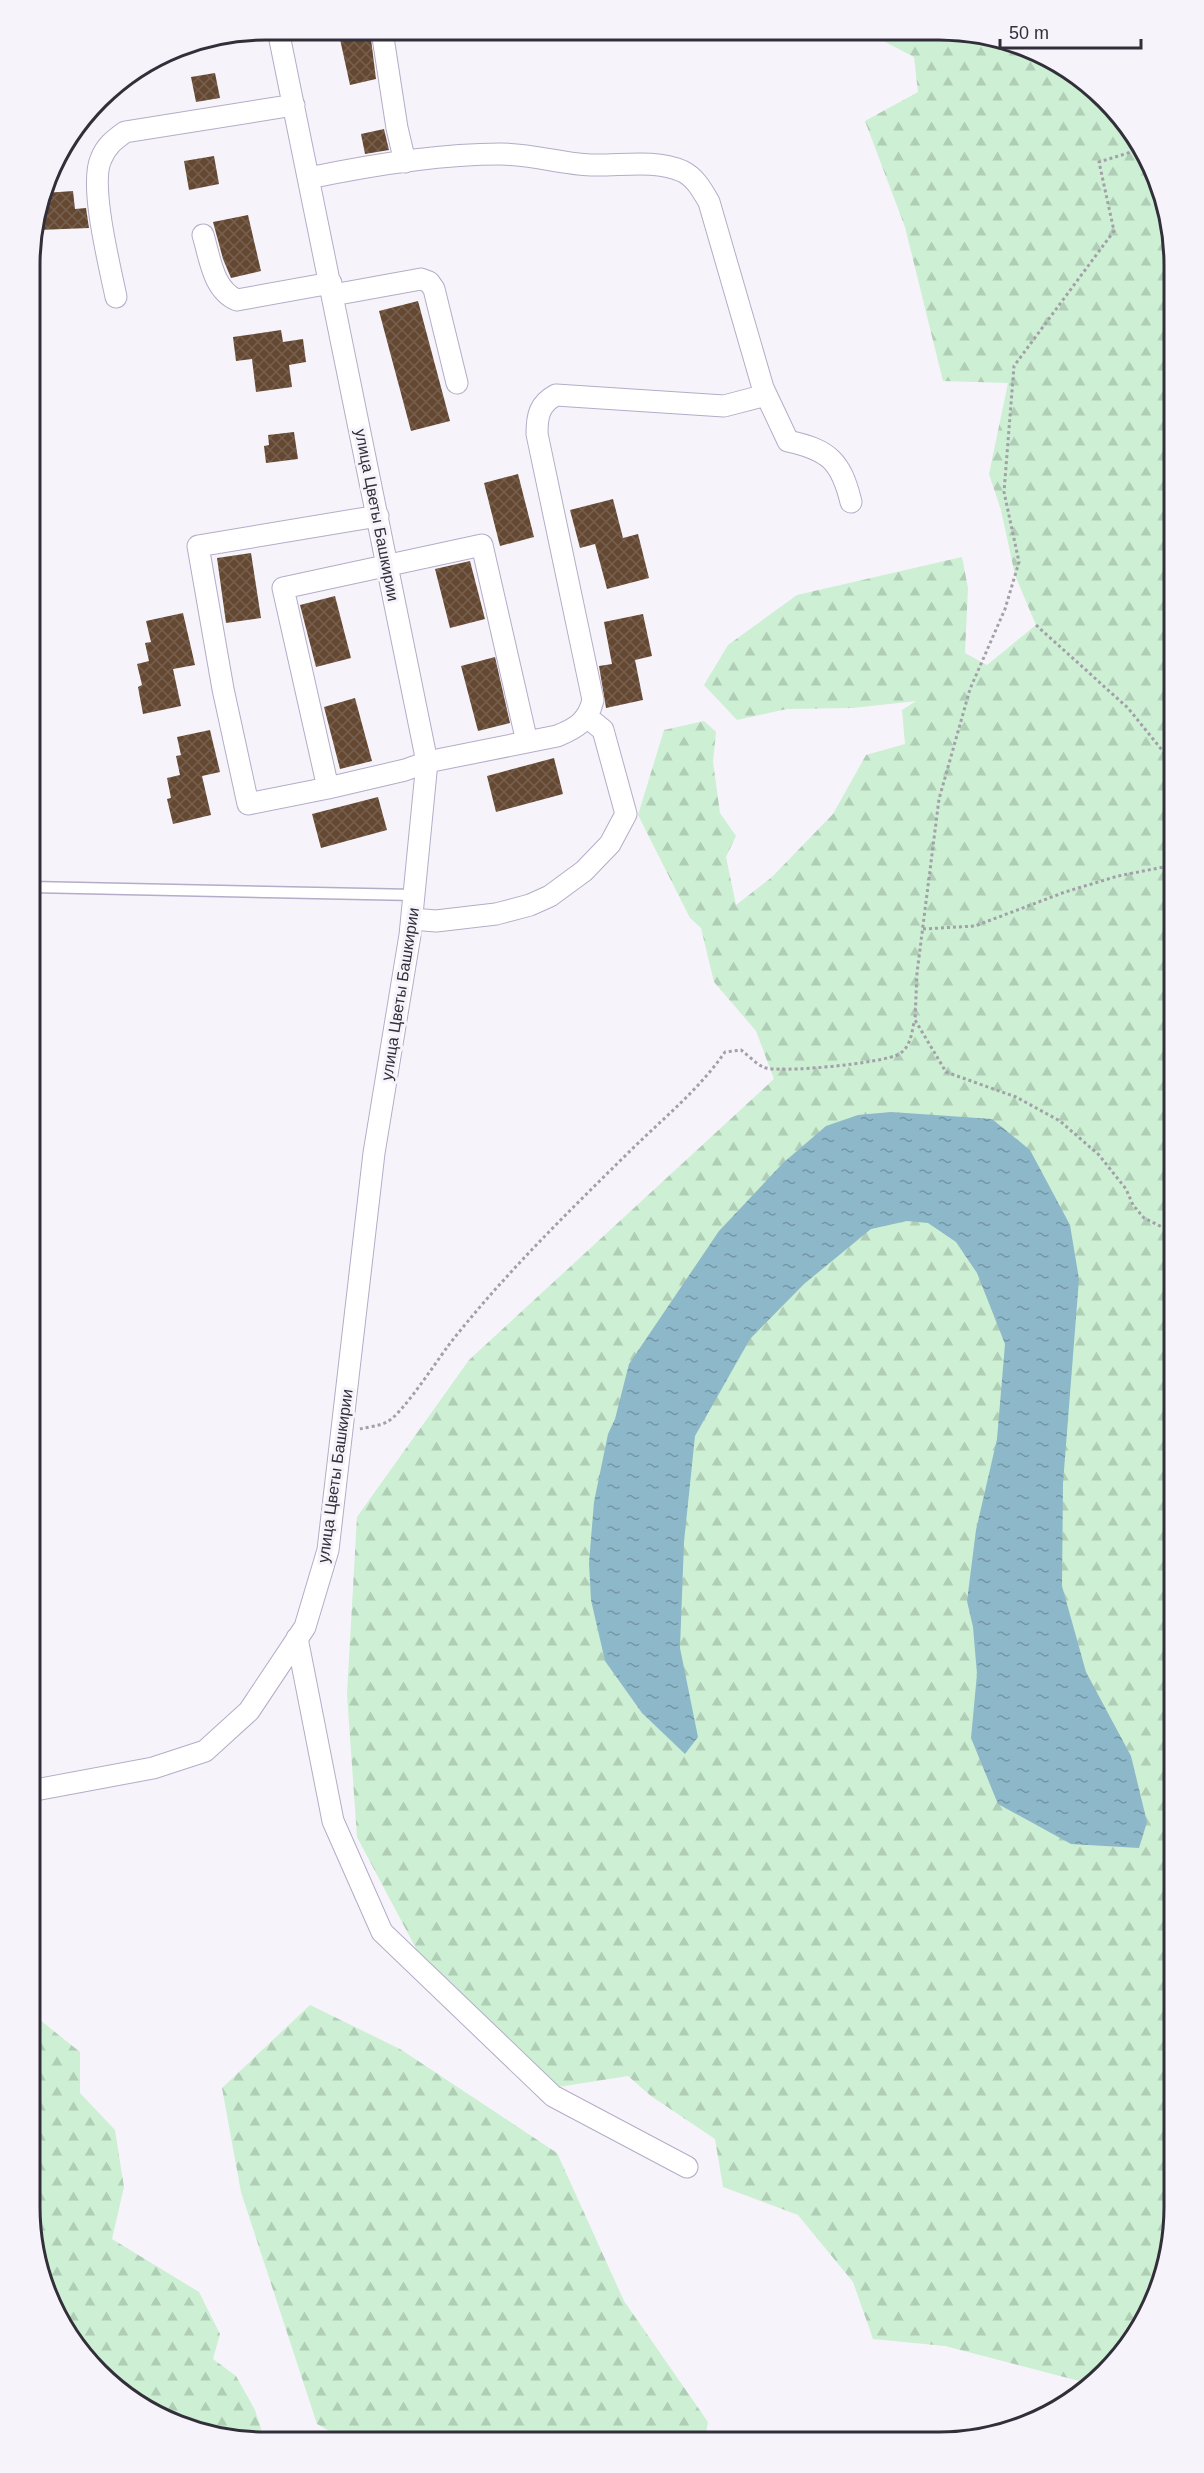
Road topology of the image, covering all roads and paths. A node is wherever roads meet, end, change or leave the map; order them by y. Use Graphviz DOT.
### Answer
graph roads {
  1 [pos="280,40"];
  2 [pos="383,40"];
  3 [pos="294,105"];
  4 [pos="1132,152"];
  5 [pos="405,162"];
  6 [pos="309,178"];
  7 [pos="204,235"];
  8 [pos="332,289"];
  9 [pos="116,297"];
  10 [pos="457,383"];
  11 [pos="766,395"];
  12 [pos="852,502"];
  13 [pos="378,516"];
  14 [pos="387,565"];
  15 [pos="1036,625"];
  16 [pos="587,717"];
  17 [pos="527,742"];
  18 [pos="1164,753"];
  19 [pos="427,762"];
  20 [pos="328,788"];
  21 [pos="1164,867"];
  22 [pos="40,887"];
  23 [pos="415,895"];
  24 [pos="412,919"];
  25 [pos="922,929"];
  26 [pos="915,1020"];
  27 [pos="1164,1228"];
  28 [pos="342,1435"];
  29 [pos="297,1638"];
  30 [pos="40,1789"];
  31 [pos="687,2167"];
  1 -- 3 [label="street, улица Цветы Башкирии"];
  2 -- 5 [label="street"];
  3 -- 6 [label="street, улица Цветы Башкирии"];
  3 -- 9 [label="street"];
  4 -- 25 [label="path"];
  5 -- 6 [label="street"];
  5 -- 11 [label="street"];
  6 -- 8 [label="street, улица Цветы Башкирии"];
  7 -- 8 [label="street"];
  8 -- 10 [label="street"];
  8 -- 13 [label="street, улица Цветы Башкирии"];
  11 -- 12 [label="street"];
  11 -- 16 [label="street"];
  13 -- 14 [label="street, улица Цветы Башкирии"];
  13 -- 20 [label="street"];
  14 -- 17 [label="street"];
  14 -- 19 [label="street, улица Цветы Башкирии"];
  14 -- 20 [label="street"];
  15 -- 18 [label="path"];
  16 -- 17 [label="street"];
  16 -- 24 [label="street"];
  17 -- 19 [label="street"];
  19 -- 20 [label="street"];
  19 -- 23 [label="street, улица Цветы Башкирии"];
  21 -- 25 [label="path"];
  22 -- 23 [label="lane"];
  23 -- 24 [label="street, улица Цветы Башкирии"];
  24 -- 28 [label="street, улица Цветы Башкирии"];
  25 -- 26 [label="path"];
  26 -- 27 [label="path"];
  26 -- 28 [label="path"];
  28 -- 29 [label="street, улица Цветы Башкирии"];
  29 -- 30 [label="street, улица Цветы Башкирии"];
  29 -- 31 [label="street"];
}
